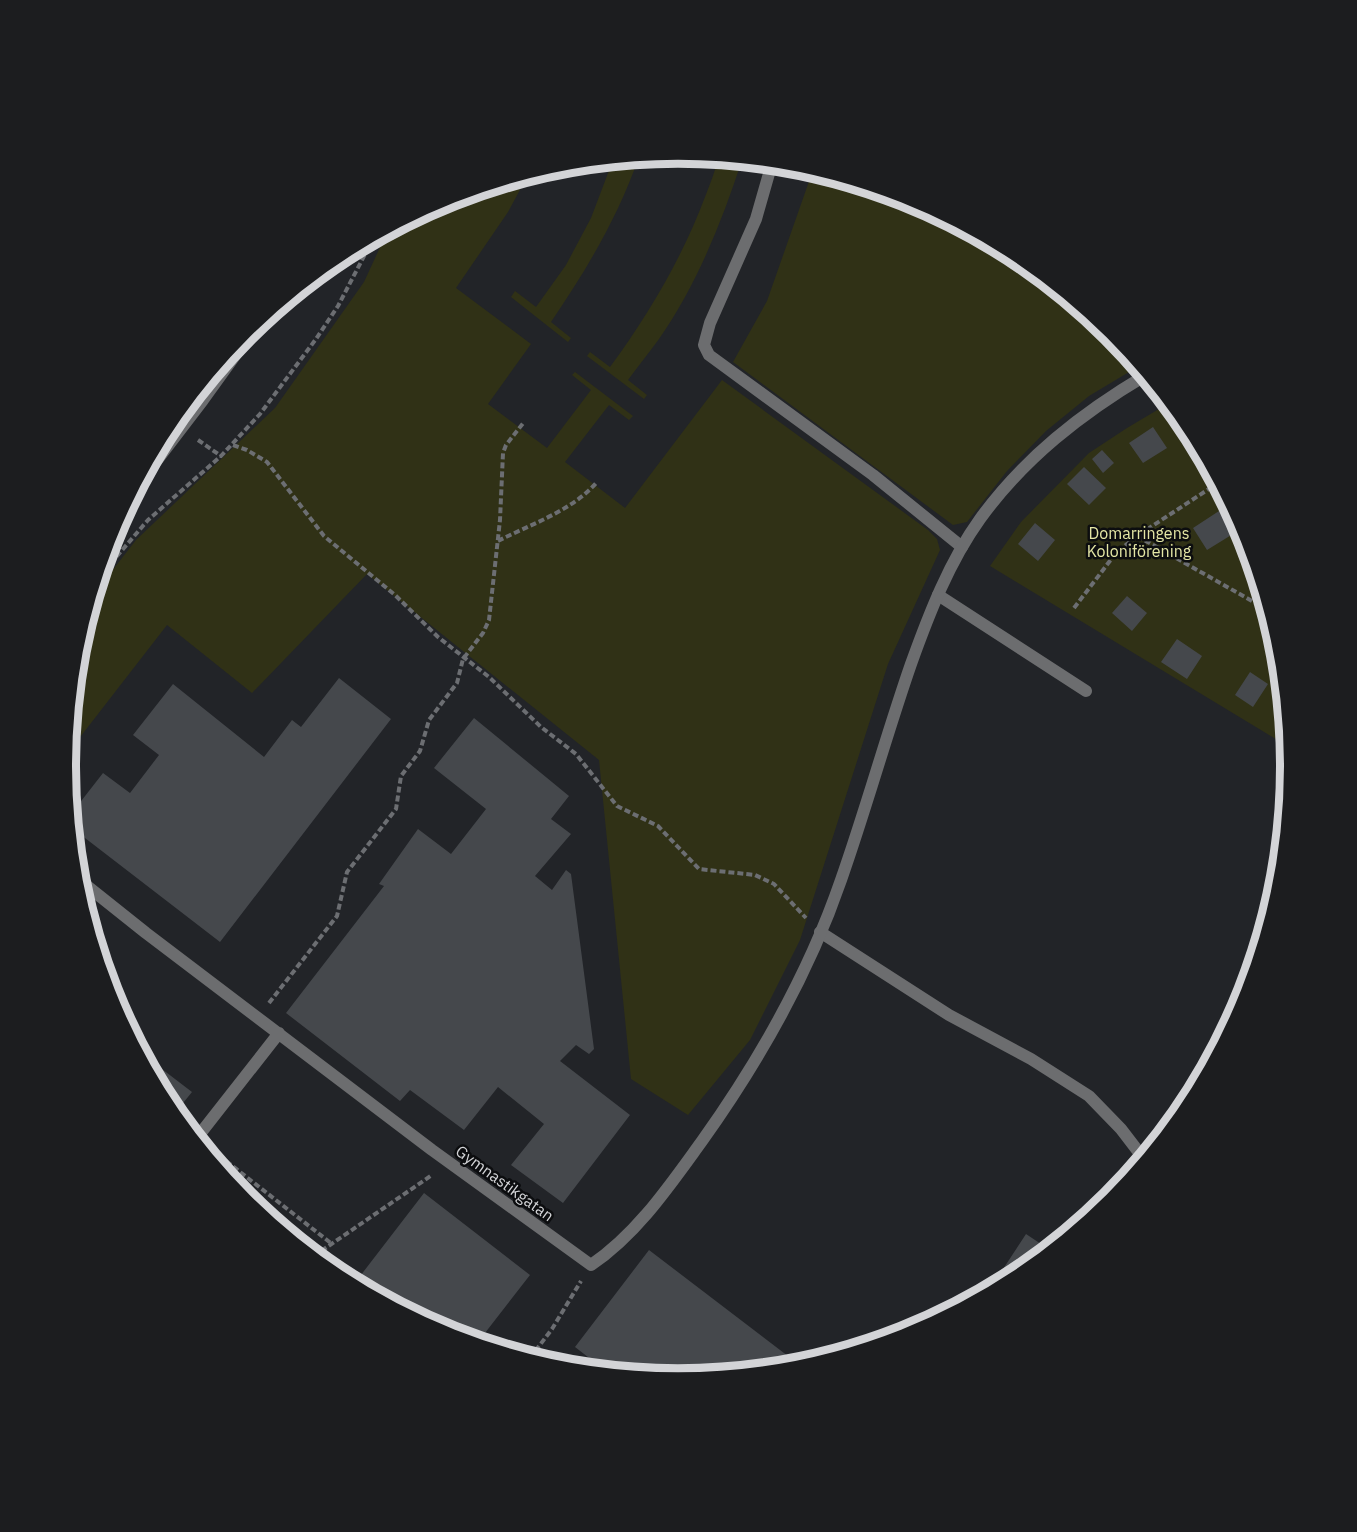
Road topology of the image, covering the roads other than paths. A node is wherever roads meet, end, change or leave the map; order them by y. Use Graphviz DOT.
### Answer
graph roads {
  1 [pos="770,171"];
  2 [pos="1139,379"];
  3 [pos="209,390"];
  4 [pos="179,431"];
  5 [pos="962,548"];
  6 [pos="938,595"];
  7 [pos="1086,691"];
  8 [pos="89,888"];
  9 [pos="820,932"];
  10 [pos="279,1033"];
  11 [pos="201,1132"];
  12 [pos="1139,1153"];
  1 -- 5 [label="street"];
  2 -- 5 [label="street"];
  3 -- 4 [label="street"];
  5 -- 6 [label="street"];
  6 -- 7 [label="street"];
  6 -- 9 [label="street"];
  8 -- 10 [label="street, Gymnastikgatan"];
  9 -- 10 [label="street, Gymnastikgatan"];
  9 -- 12 [label="street"];
  10 -- 11 [label="street"];
}
